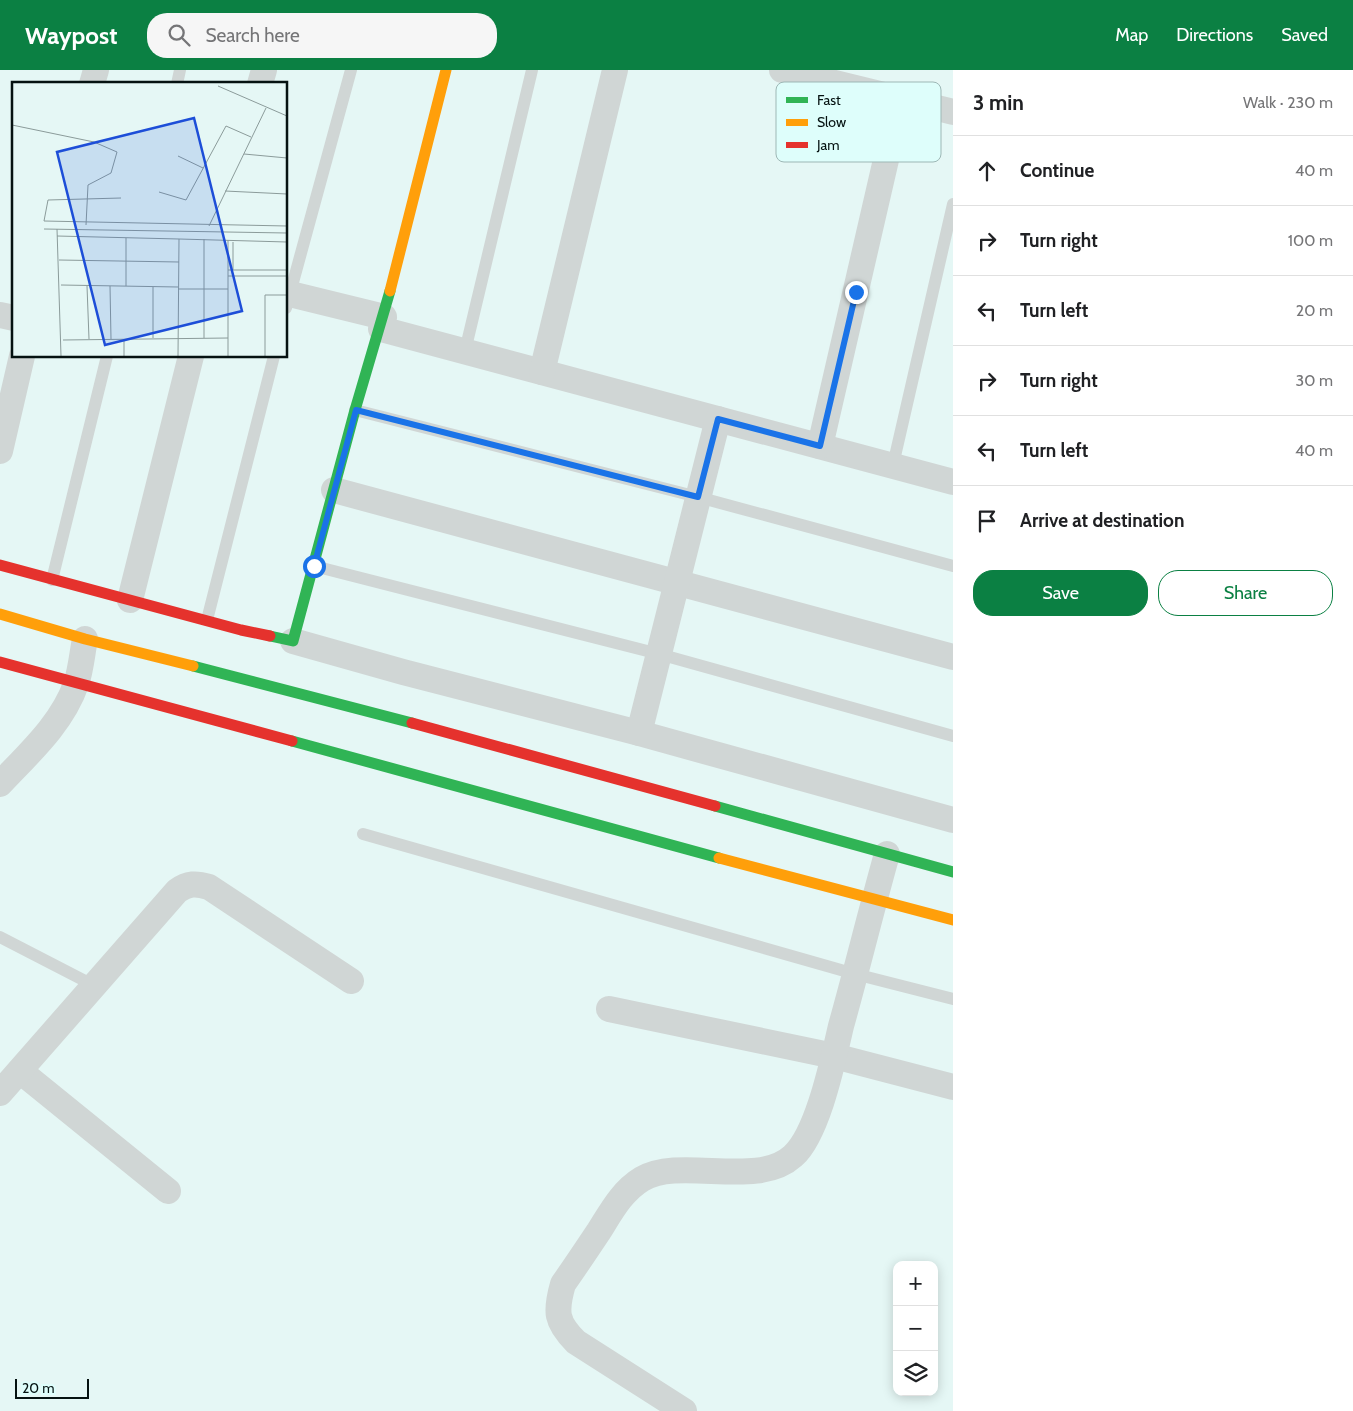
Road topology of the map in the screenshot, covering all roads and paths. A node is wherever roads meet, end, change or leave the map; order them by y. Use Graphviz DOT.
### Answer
graph roads {
  1 [pos="351,70"];
  2 [pos="446,70"];
  3 [pos="532,70"];
  4 [pos="615,70"];
  5 [pos="782,70"];
  6 [pos="817,74"];
  7 [pos="844,82"];
  8 [pos="885,162"];
  9 [pos="953,204"];
  10 [pos="288,294"];
  11 [pos="288,298"];
  12 [pos="383,323"];
  13 [pos="465,351"];
  14 [pos="14,358"];
  15 [pos="108,358"];
  16 [pos="190,358"];
  17 [pos="273,358"];
  18 [pos="542,372"];
  19 [pos="356,410"];
  20 [pos="718,419"];
  21 [pos="820,446"];
  22 [pos="0,450"];
  23 [pos="893,465"];
  24 [pos="953,482"];
  25 [pos="334,490"];
  26 [pos="698,497"];
  27 [pos="0,565"];
  28 [pos="314,566"];
  29 [pos="953,566"];
  30 [pos="52,580"];
  31 [pos="677,582"];
  32 [pos="130,600"];
  33 [pos="0,614"];
  34 [pos="207,620"];
  35 [pos="85,639"];
  36 [pos="292,641"];
  37 [pos="659,654"];
  38 [pos="953,657"];
  39 [pos="0,662"];
  40 [pos="77,683"];
  41 [pos="639,733"];
  42 [pos="953,736"];
  43 [pos="3,778"];
  44 [pos="953,820"];
  45 [pos="363,834"];
  46 [pos="887,854"];
  47 [pos="953,872"];
  48 [pos="874,900"];
  49 [pos="953,920"];
  50 [pos="0,937"];
  51 [pos="855,974"];
  52 [pos="351,981"];
  53 [pos="93,985"];
  54 [pos="953,999"];
  55 [pos="609,1009"];
  56 [pos="834,1056"];
  57 [pos="20,1071"];
  58 [pos="953,1087"];
  59 [pos="0,1093"];
  60 [pos="168,1190"];
  61 [pos="684,1411"];
  1 -- 10 [label="lane"];
  2 -- 12 [label="street"];
  3 -- 13 [label="lane"];
  4 -- 18 [label="street"];
  5 -- 6 [label="street"];
  6 -- 7 [label="street"];
  8 -- 21 [label="street"];
  9 -- 23 [label="lane"];
  11 -- 12 [label="street"];
  12 -- 13 [label="street"];
  12 -- 19 [label="street"];
  13 -- 18 [label="street"];
  14 -- 22 [label="street"];
  15 -- 30 [label="lane"];
  16 -- 32 [label="street"];
  17 -- 34 [label="lane"];
  18 -- 20 [label="street"];
  19 -- 25 [label="street"];
  19 -- 26 [label="lane"];
  20 -- 21 [label="street"];
  20 -- 26 [label="street"];
  21 -- 23 [label="street"];
  23 -- 24 [label="street"];
  25 -- 28 [label="street"];
  25 -- 31 [label="street"];
  26 -- 29 [label="lane"];
  26 -- 31 [label="street"];
  27 -- 30 [label="street"];
  28 -- 36 [label="street"];
  28 -- 37 [label="lane"];
  30 -- 32 [label="street"];
  31 -- 37 [label="street"];
  31 -- 38 [label="street"];
  32 -- 34 [label="street"];
  33 -- 35 [label="street"];
  34 -- 36 [label="street"];
  35 -- 40 [label="street"];
  35 -- 46 [label="street"];
  36 -- 41 [label="street"];
  37 -- 41 [label="street"];
  37 -- 42 [label="lane"];
  39 -- 40 [label="street"];
  40 -- 43 [label="street"];
  40 -- 48 [label="street"];
  41 -- 44 [label="street"];
  45 -- 51 [label="lane"];
  46 -- 47 [label="street"];
  46 -- 48 [label="street"];
  48 -- 49 [label="street"];
  48 -- 51 [label="street"];
  50 -- 53 [label="lane"];
  51 -- 54 [label="lane"];
  51 -- 56 [label="street"];
  52 -- 53 [label="street"];
  53 -- 57 [label="street"];
  55 -- 56 [label="street"];
  56 -- 58 [label="street"];
  56 -- 61 [label="street"];
  57 -- 59 [label="street"];
  57 -- 60 [label="street"];
}
